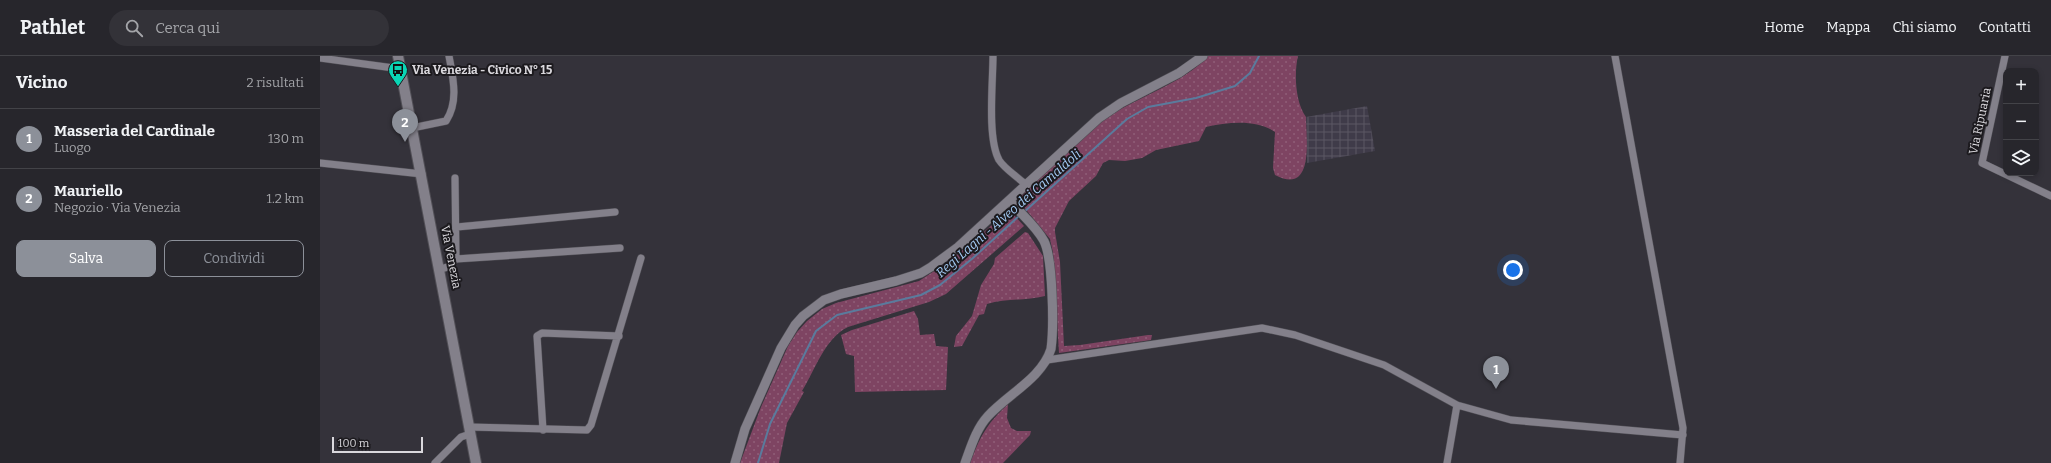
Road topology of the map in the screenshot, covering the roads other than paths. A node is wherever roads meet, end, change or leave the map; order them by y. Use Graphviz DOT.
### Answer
graph roads {
  1 [pos="398,56"];
  2 [pos="449,56"];
  3 [pos="993,56"];
  4 [pos="1203,56"];
  5 [pos="1615,56"];
  6 [pos="2005,56"];
  7 [pos="320,58"];
  8 [pos="401,69"];
  9 [pos="412,128"];
  10 [pos="320,163"];
  11 [pos="422,174"];
  12 [pos="455,178"];
  13 [pos="1025,184"];
  14 [pos="2051,196"];
  15 [pos="1010,201"];
  16 [pos="614,212"];
  17 [pos="457,227"];
  18 [pos="620,248"];
  19 [pos="641,258"];
  20 [pos="456,259"];
  21 [pos="440,270"];
  22 [pos="619,336"];
  23 [pos="1047,360"];
  24 [pos="1458,405"];
  25 [pos="470,430"];
  26 [pos="543,430"];
  27 [pos="1682,435"];
  28 [pos="435,463"];
  29 [pos="476,463"];
  30 [pos="735,463"];
  31 [pos="965,463"];
  32 [pos="1447,463"];
  33 [pos="1680,463"];
  1 -- 8 [label="main road, Via Venezia"];
  2 -- 9 [label="street"];
  3 -- 13 [label="street"];
  4 -- 13 [label="street"];
  5 -- 27 [label="street"];
  6 -- 14 [label="street, Via Ripuaria"];
  7 -- 8 [label="street"];
  8 -- 9 [label="main road, Via Venezia"];
  9 -- 11 [label="main road, Via Venezia"];
  10 -- 11 [label="street"];
  11 -- 21 [label="main road, Via Venezia"];
  12 -- 17 [label="street"];
  13 -- 15 [label="street"];
  15 -- 23 [label="street"];
  15 -- 30 [label="street"];
  16 -- 17 [label="street"];
  17 -- 20 [label="street"];
  18 -- 20 [label="street"];
  19 -- 22 [label="street"];
  20 -- 21 [label="street"];
  21 -- 25 [label="main road, Via Venezia"];
  22 -- 26 [label="street"];
  22 -- 26 [label="street"];
  23 -- 24 [label="street"];
  23 -- 31 [label="street"];
  24 -- 27 [label="street"];
  24 -- 32 [label="street"];
  25 -- 26 [label="street"];
  25 -- 28 [label="street"];
  25 -- 29 [label="main road, Via Venezia"];
  27 -- 33 [label="street"];
}
